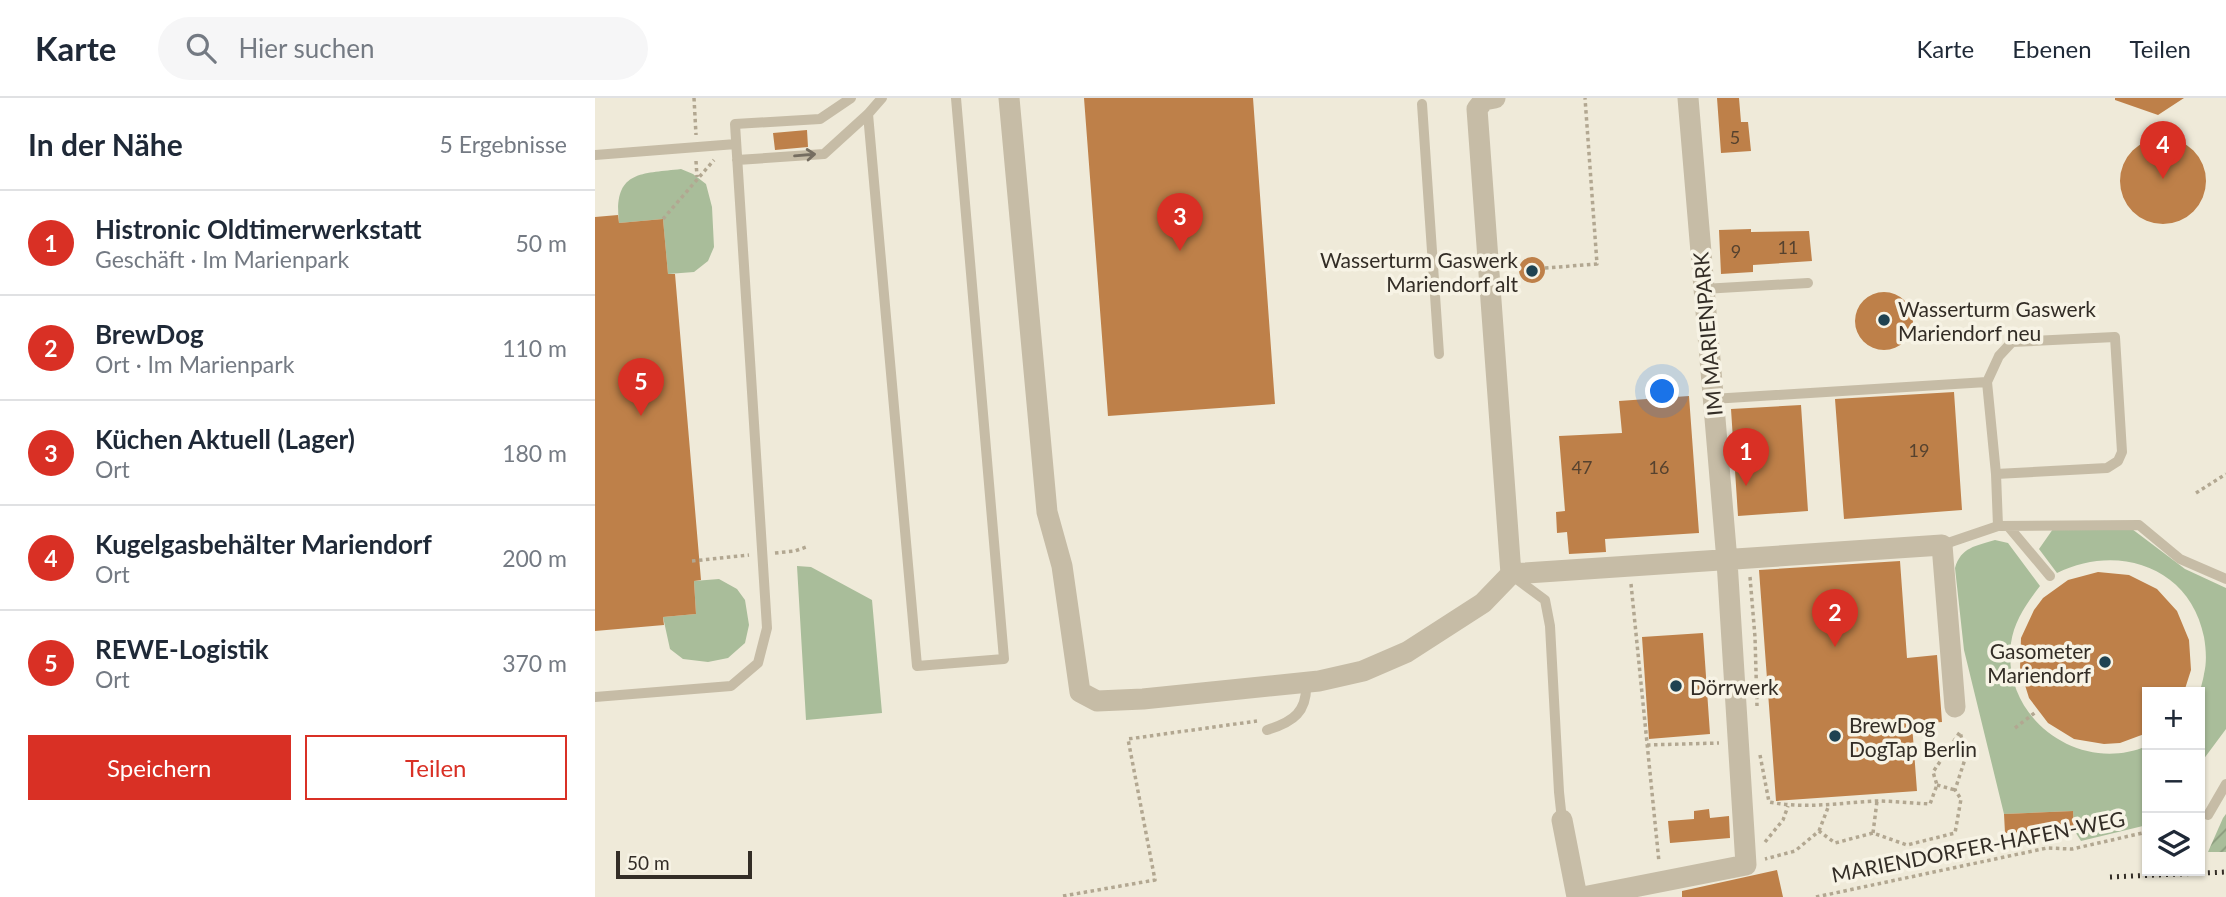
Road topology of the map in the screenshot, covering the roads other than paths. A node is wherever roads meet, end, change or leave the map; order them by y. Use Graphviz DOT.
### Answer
graph roads {
  1 [pos="851,98"];
  2 [pos="882,98"];
  3 [pos="956,98"];
  4 [pos="1009,98"];
  5 [pos="1495,98"];
  6 [pos="1688,98"];
  7 [pos="1422,104"];
  8 [pos="868,114"];
  9 [pos="732,144"];
  10 [pos="595,155"];
  11 [pos="737,160"];
  12 [pos="1808,283"];
  13 [pos="1703,289"];
  14 [pos="1440,354"];
  15 [pos="1987,382"];
  16 [pos="1712,399"];
  17 [pos="1996,474"];
  18 [pos="2003,526"];
  19 [pos="1942,545"];
  20 [pos="1738,560"];
  21 [pos="1511,574"];
  22 [pos="2050,576"];
  23 [pos="2226,579"];
  24 [pos="1306,682"];
  25 [pos="595,697"];
  26 [pos="1955,706"];
  27 [pos="1267,725"];
  28 [pos="2226,784"];
  29 [pos="2208,815"];
  30 [pos="1562,820"];
  31 [pos="1577,897"];
  32 [pos="1583,897"];
  1 -- 9 [label="lane"];
  2 -- 8 [label="lane"];
  3 -- 8 [label="lane"];
  4 -- 24 [label="street"];
  5 -- 21 [label="street"];
  6 -- 13 [label="street, IM MARIENPARK"];
  7 -- 14 [label="lane"];
  11 -- 8 [label="lane, one-way"];
  9 -- 10 [label="lane"];
  9 -- 11 [label="lane"];
  11 -- 25 [label="lane"];
  12 -- 13 [label="lane"];
  13 -- 16 [label="street, IM MARIENPARK"];
  15 -- 16 [label="lane"];
  15 -- 17 [label="lane"];
  15 -- 17 [label="lane"];
  16 -- 20 [label="street, IM MARIENPARK"];
  17 -- 18 [label="lane"];
  18 -- 19 [label="lane"];
  18 -- 22 [label="lane"];
  18 -- 23 [label="lane"];
  19 -- 20 [label="street"];
  19 -- 26 [label="street"];
  20 -- 21 [label="street"];
  20 -- 32 [label="street, IM MARIENPARK"];
  21 -- 24 [label="street"];
  21 -- 30 [label="lane"];
  24 -- 27 [label="lane"];
  28 -- 29 [label="lane"];
  30 -- 31 [label="street"];
}
